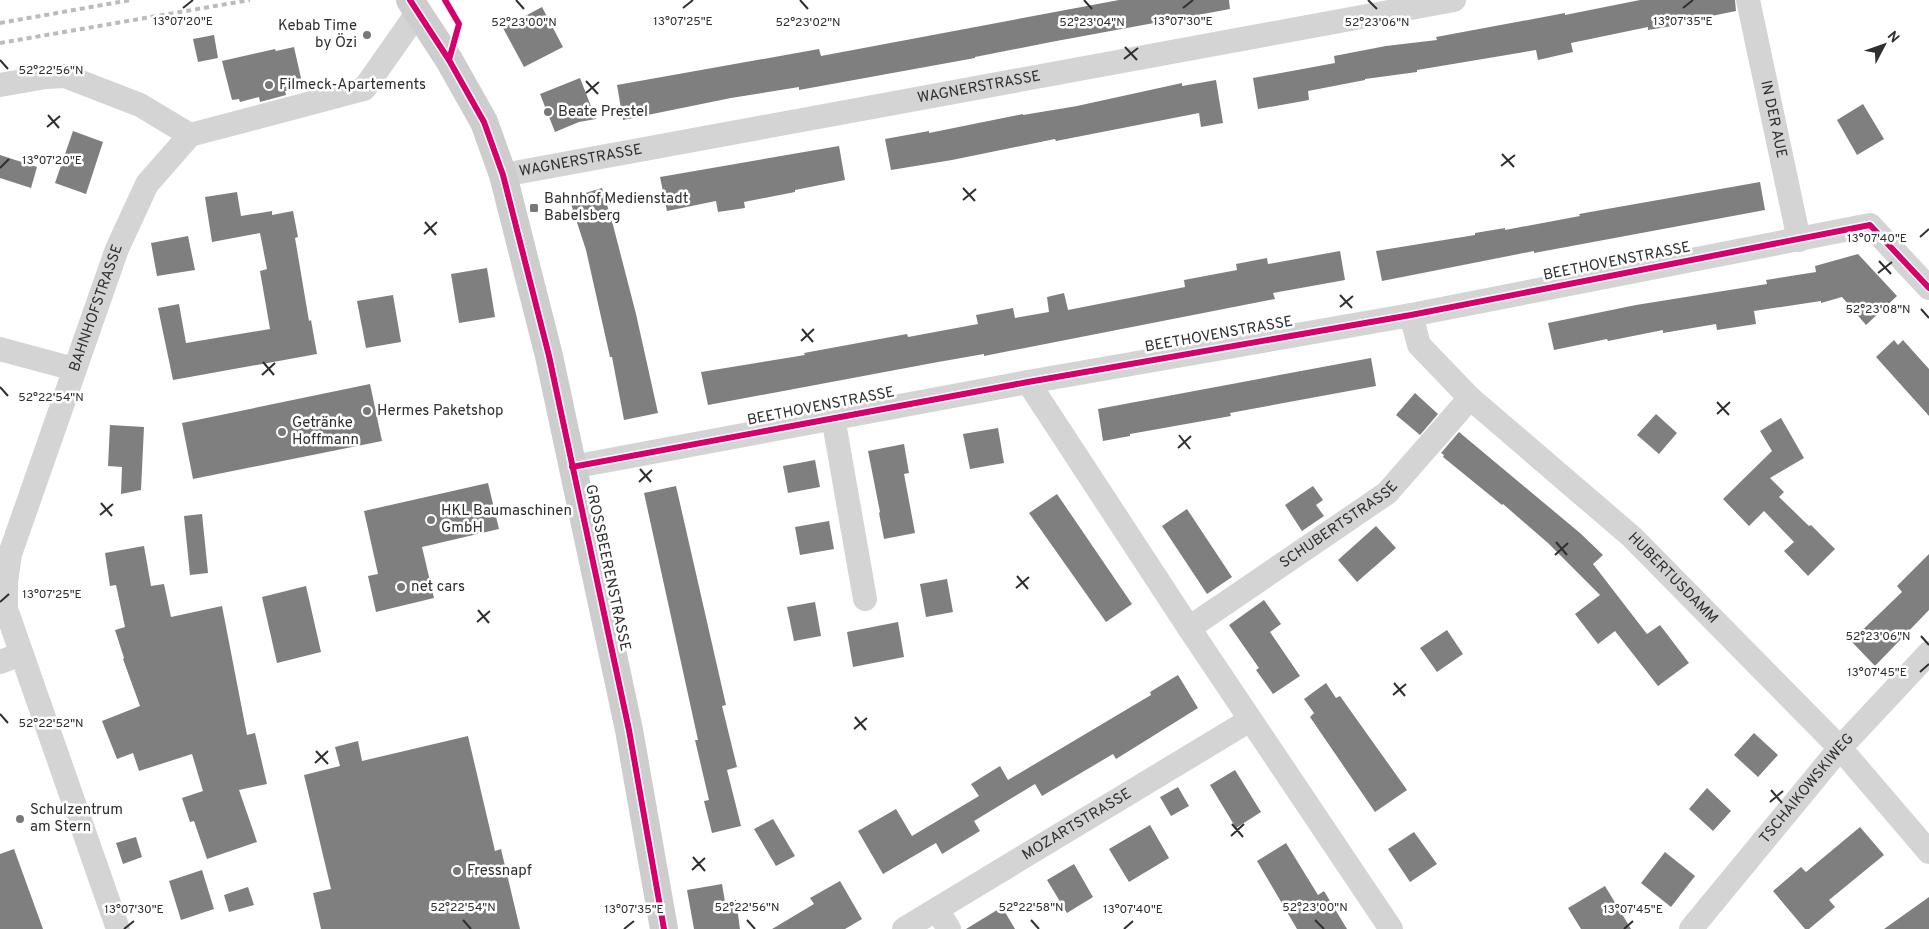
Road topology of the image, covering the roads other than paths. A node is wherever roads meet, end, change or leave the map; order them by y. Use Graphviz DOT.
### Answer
graph roads {
  1 [pos="1454,0"];
  2 [pos="1748,0"];
  3 [pos="414,6"];
  4 [pos="0,85"];
  5 [pos="190,134"];
  6 [pos="503,175"];
  7 [pos="1798,240"];
  8 [pos="1929,288"];
  9 [pos="1411,315"];
  10 [pos="0,349"];
  11 [pos="74,369"];
  12 [pos="1028,382"];
  13 [pos="1470,398"];
  14 [pos="833,417"];
  15 [pos="572,467"];
  16 [pos="865,599"];
  17 [pos="1189,628"];
  18 [pos="1929,653"];
  19 [pos="11,658"];
  20 [pos="1250,720"];
  21 [pos="1840,748"];
  22 [pos="1929,852"];
  23 [pos="943,919"];
  24 [pos="118,929"];
  25 [pos="664,929"];
  26 [pos="904,929"];
  27 [pos="1391,929"];
  28 [pos="1691,929"];
  1 -- 6 [label="street, WAGNERSTRASSE"];
  2 -- 7 [label="street, IN DER AUE"];
  3 -- 5 [label="street"];
  3 -- 6 [label="street, GROSSBEERENSTRASSE"];
  4 -- 5 [label="street"];
  5 -- 11 [label="street, BAHNHOFSTRASSE"];
  6 -- 15 [label="street, GROSSBEERENSTRASSE"];
  7 -- 8 [label="street, BEETHOVENSTRASSE"];
  7 -- 9 [label="street, BEETHOVENSTRASSE"];
  9 -- 12 [label="street, BEETHOVENSTRASSE"];
  9 -- 13 [label="street, HUBERTUSDAMM"];
  10 -- 11 [label="street"];
  11 -- 19 [label="street, BAHNHOFSTRASSE"];
  12 -- 14 [label="street, BEETHOVENSTRASSE"];
  12 -- 17 [label="street"];
  13 -- 17 [label="street, SCHUBERTSTRASSE"];
  13 -- 21 [label="street, HUBERTUSDAMM"];
  14 -- 15 [label="street, BEETHOVENSTRASSE"];
  14 -- 16 [label="street, BEETHOVENSTRASSE"];
  15 -- 25 [label="street, GROSSBEERENSTRASSE"];
  17 -- 20 [label="street"];
  18 -- 21 [label="street, TSCHAIKOWSKIWEG"];
  19 -- 24 [label="street, BAHNHOFSTRASSE"];
  20 -- 23 [label="street, MOZARTSTRASSE"];
  20 -- 27 [label="street"];
  21 -- 22 [label="street, HUBERTUSDAMM"];
  21 -- 28 [label="street, TSCHAIKOWSKIWEG"];
  23 -- 26 [label="street, MOZARTSTRASSE"];
}
